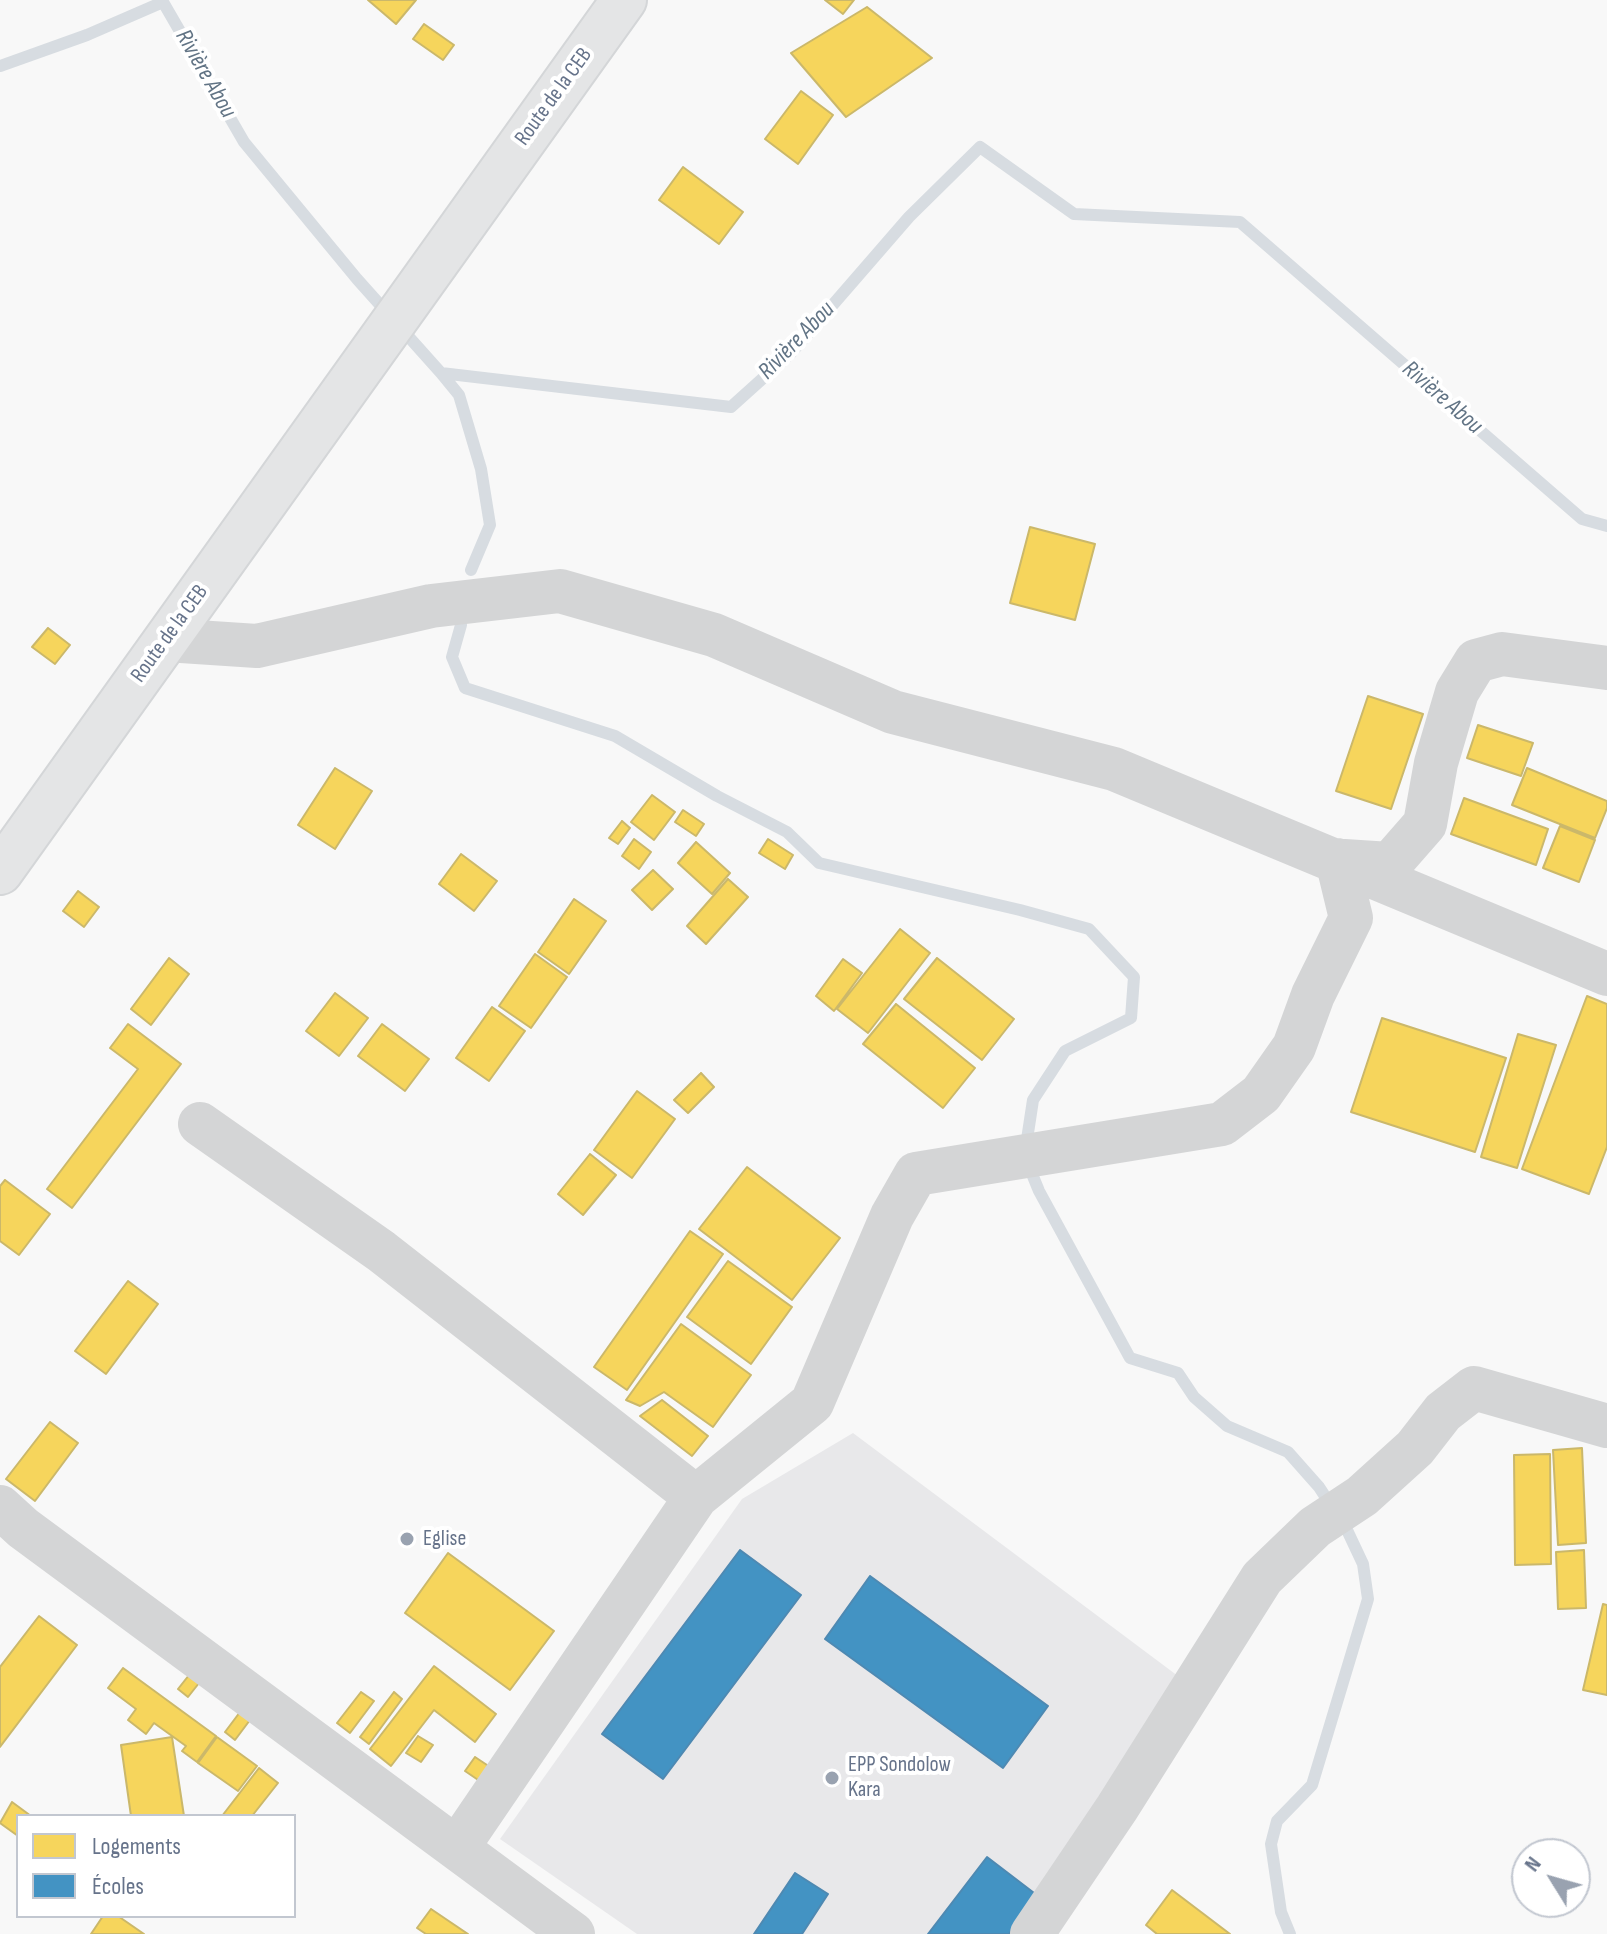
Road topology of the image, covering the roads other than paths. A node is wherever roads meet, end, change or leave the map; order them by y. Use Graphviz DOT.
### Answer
graph roads {
  1 [pos="614,3"];
  2 [pos="166,640"];
  3 [pos="1607,668"];
  4 [pos="1337,860"];
  5 [pos="0,872"];
  6 [pos="1607,974"];
  7 [pos="200,1124"];
  8 [pos="1607,1426"];
  9 [pos="696,1497"];
  10 [pos="0,1507"];
  11 [pos="457,1848"];
  12 [pos="573,1934"];
  13 [pos="1032,1934"];
  1 -- 2 [label="main road, Route de la CEB"];
  2 -- 4 [label="street"];
  2 -- 5 [label="main road, Route de la CEB"];
  3 -- 4 [label="street"];
  4 -- 6 [label="street"];
  4 -- 9 [label="street"];
  7 -- 9 [label="street"];
  8 -- 13 [label="street"];
  9 -- 11 [label="street"];
  10 -- 11 [label="street"];
  11 -- 12 [label="street"];
}
